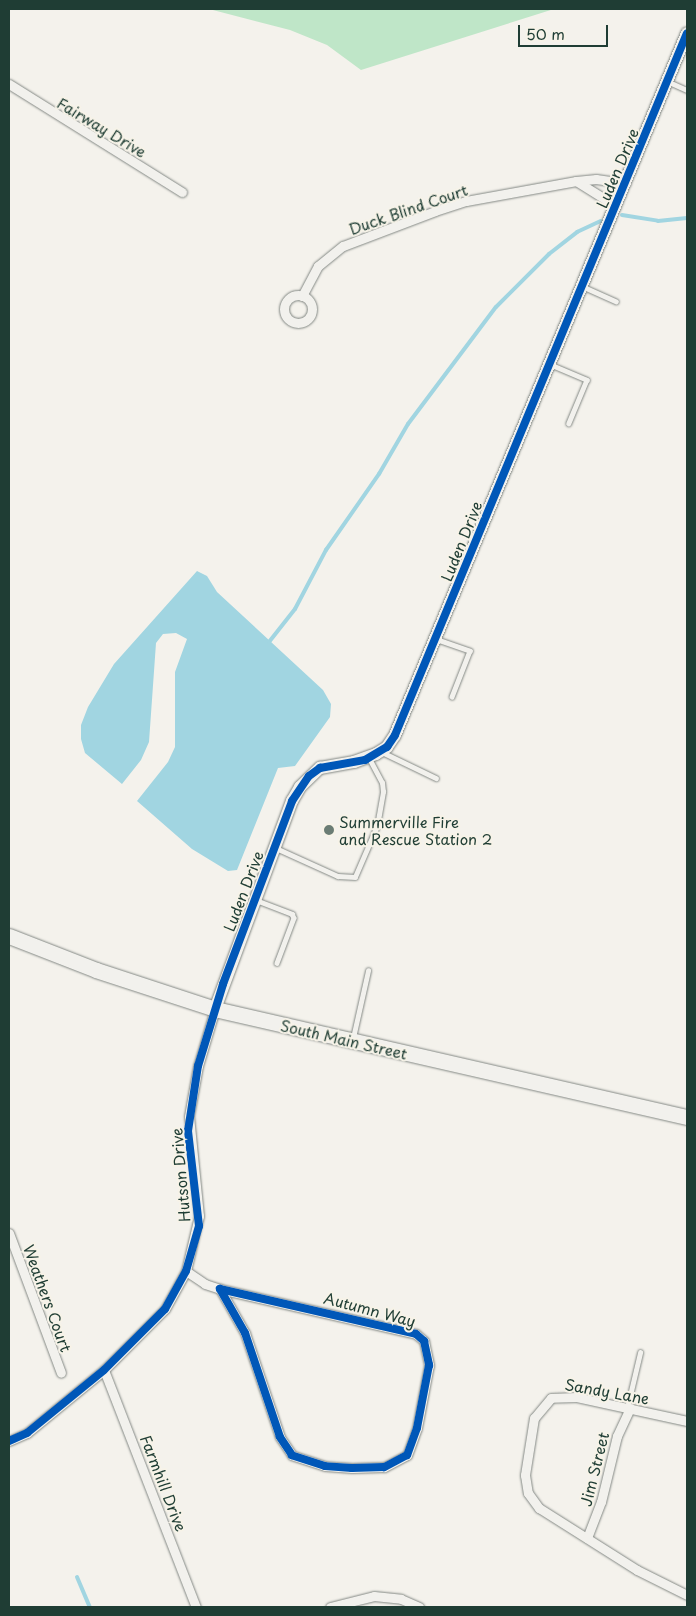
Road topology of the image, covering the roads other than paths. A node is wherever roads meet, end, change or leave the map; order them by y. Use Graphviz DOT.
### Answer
graph roads {
  1 [pos="687,34"];
  2 [pos="668,82"];
  3 [pos="9,84"];
  4 [pos="687,90"];
  5 [pos="576,181"];
  6 [pos="626,183"];
  7 [pos="182,192"];
  8 [pos="616,206"];
  9 [pos="583,286"];
  10 [pos="302,296"];
  11 [pos="616,301"];
  12 [pos="550,365"];
  13 [pos="569,423"];
  14 [pos="435,639"];
  15 [pos="452,697"];
  16 [pos="381,751"];
  17 [pos="368,758"];
  18 [pos="436,778"];
  19 [pos="274,847"];
  20 [pos="254,900"];
  21 [pos="9,936"];
  22 [pos="277,963"];
  23 [pos="368,971"];
  24 [pos="214,1009"];
  25 [pos="353,1042"];
  26 [pos="687,1116"];
  27 [pos="9,1233"];
  28 [pos="186,1272"];
  29 [pos="220,1289"];
  30 [pos="640,1353"];
  31 [pos="104,1370"];
  32 [pos="61,1373"];
  33 [pos="629,1408"];
  34 [pos="687,1422"];
  35 [pos="9,1441"];
  36 [pos="587,1538"];
  37 [pos="687,1594"];
  38 [pos="196,1607"];
  39 [pos="330,1607"];
  40 [pos="419,1607"];
  1 -- 2 [label="street, Luden Drive"];
  2 -- 4 [label="lane"];
  2 -- 6 [label="street, Luden Drive"];
  3 -- 7 [label="street, Fairway Drive"];
  5 -- 6 [label="street, Duck Blind Court"];
  5 -- 8 [label="street"];
  5 -- 10 [label="street, Duck Blind Court"];
  6 -- 8 [label="street, Luden Drive"];
  8 -- 9 [label="street, Luden Drive"];
  9 -- 11 [label="lane"];
  9 -- 12 [label="street, Luden Drive"];
  12 -- 13 [label="lane"];
  12 -- 14 [label="street, Luden Drive"];
  14 -- 15 [label="lane"];
  14 -- 16 [label="street, Luden Drive"];
  16 -- 17 [label="street, Luden Drive"];
  16 -- 18 [label="lane"];
  17 -- 19 [label="street, Luden Drive"];
  17 -- 19 [label="lane"];
  19 -- 20 [label="street, Luden Drive"];
  20 -- 22 [label="lane"];
  20 -- 24 [label="street, Luden Drive"];
  21 -- 24 [label="main road, South Main Street"];
  23 -- 25 [label="lane"];
  24 -- 25 [label="main road, South Main Street"];
  24 -- 28 [label="street, Hutson Drive"];
  25 -- 26 [label="main road, South Main Street"];
  27 -- 32 [label="street, Weathers Court"];
  28 -- 29 [label="street, Autumn Way"];
  28 -- 31 [label="street, Hutson Drive"];
  29 -- 29 [label="street, Autumn Way"];
  30 -- 33 [label="lane"];
  31 -- 35 [label="street, Hutson Drive"];
  31 -- 38 [label="street, Farmhill Drive"];
  33 -- 34 [label="street, Sandy Lane"];
  33 -- 36 [label="street, Jim Street"];
  33 -- 36 [label="street, Sandy Lane"];
  36 -- 37 [label="street, Sandy Lane"];
  39 -- 40 [label="street"];
}
